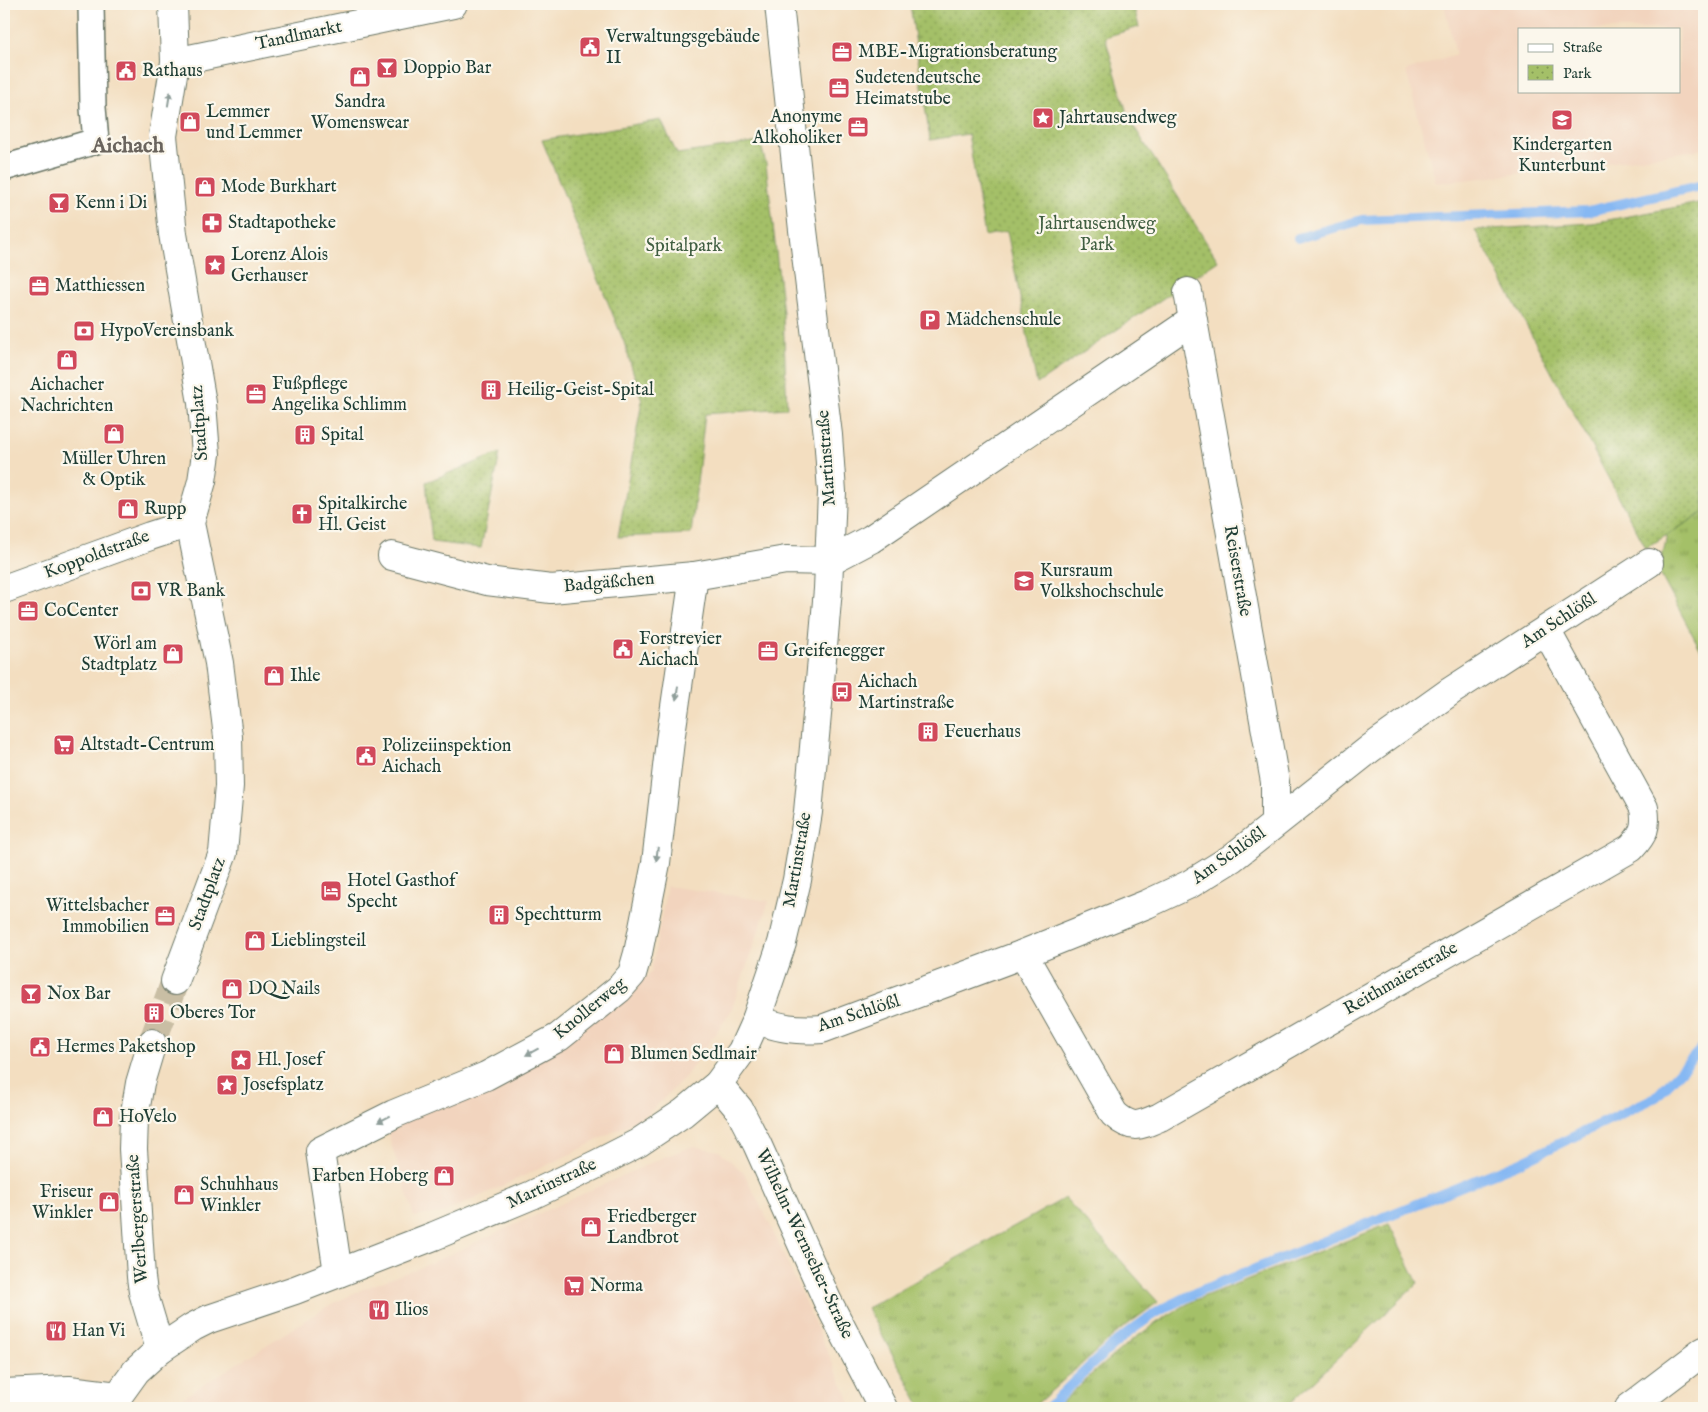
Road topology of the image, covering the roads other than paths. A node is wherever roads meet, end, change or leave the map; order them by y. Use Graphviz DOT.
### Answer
graph roads {
  1 [pos="173,4"];
  2 [pos="453,4"];
  3 [pos="779,4"];
  4 [pos="95,17"];
  5 [pos="175,62"];
  6 [pos="4,168"];
  7 [pos="1188,292"];
  8 [pos="1192,320"];
  9 [pos="190,522"];
  10 [pos="392,556"];
  11 [pos="829,561"];
  12 [pos="1649,563"];
  13 [pos="694,576"];
  14 [pos="4,589"];
  15 [pos="1546,630"];
  16 [pos="1276,823"];
  17 [pos="1023,954"];
  18 [pos="175,981"];
  19 [pos="756,1020"];
  20 [pos="152,1043"];
  21 [pos="718,1084"];
  22 [pos="338,1273"];
  23 [pos="160,1348"];
  24 [pos="1704,1352"];
  25 [pos="4,1393"];
  26 [pos="117,1402"];
  27 [pos="883,1408"];
  28 [pos="1629,1408"];
  1 -- 5 [label="street, Stadtplatz"];
  2 -- 5 [label="street, Tandlmarkt"];
  3 -- 11 [label="street, Martinstraße"];
  4 -- 6 [label="street"];
  9 -- 5 [label="street, Stadtplatz, one-way"];
  7 -- 8 [label="street, Reiserstraße"];
  8 -- 11 [label="street"];
  8 -- 16 [label="street, Reiserstraße"];
  9 -- 14 [label="street, Koppoldstraße"];
  9 -- 18 [label="street, Stadtplatz"];
  10 -- 13 [label="street, Badgäßchen"];
  11 -- 13 [label="street, Badgäßchen"];
  11 -- 19 [label="street, Martinstraße"];
  12 -- 15 [label="street, Am Schlößl"];
  13 -- 22 [label="street, Knollerweg, one-way"];
  15 -- 16 [label="street, Am Schlößl"];
  15 -- 17 [label="street, Reithmaierstraße"];
  16 -- 17 [label="street, Am Schlößl"];
  17 -- 19 [label="street, Am Schlößl"];
  19 -- 21 [label="street, Martinstraße"];
  20 -- 23 [label="street, Werlbergerstraße"];
  21 -- 22 [label="street, Martinstraße"];
  21 -- 27 [label="street, Wilhelm-Wernseher-Straße"];
  22 -- 23 [label="street, Martinstraße"];
  23 -- 26 [label="street"];
  24 -- 28 [label="street"];
  25 -- 26 [label="street"];
}
